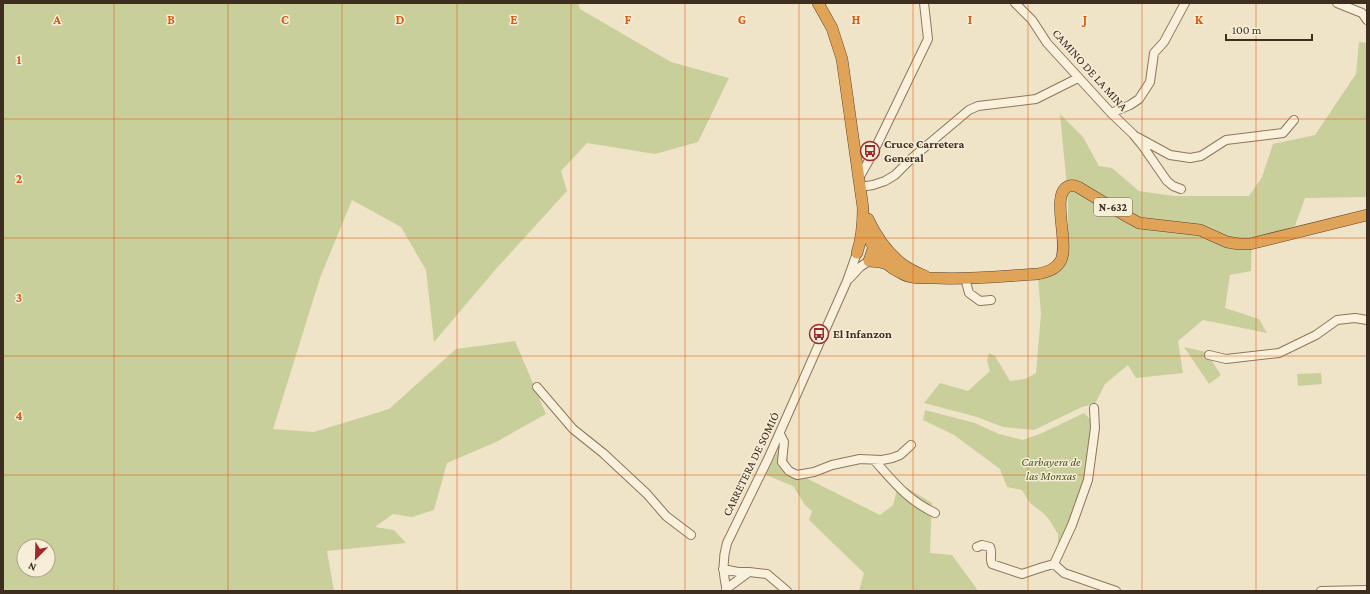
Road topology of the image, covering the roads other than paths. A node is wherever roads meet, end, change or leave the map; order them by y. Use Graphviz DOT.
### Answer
graph roads {
  1 [pos="818,3"];
  2 [pos="924,3"];
  3 [pos="1015,3"];
  4 [pos="1185,3"];
  5 [pos="1337,3"];
  6 [pos="1367,20"];
  7 [pos="1078,78"];
  8 [pos="1111,113"];
  9 [pos="1294,120"];
  10 [pos="1133,134"];
  11 [pos="860,183"];
  12 [pos="1181,189"];
  13 [pos="863,208"];
  14 [pos="1367,215"];
  15 [pos="863,223"];
  16 [pos="874,233"];
  17 [pos="873,249"];
  18 [pos="857,253"];
  19 [pos="869,261"];
  20 [pos="887,264"];
  21 [pos="903,265"];
  22 [pos="929,278"];
  23 [pos="965,278"];
  24 [pos="847,281"];
  25 [pos="990,300"];
  26 [pos="1367,320"];
  27 [pos="1209,355"];
  28 [pos="537,387"];
  29 [pos="1094,408"];
  30 [pos="780,434"];
  31 [pos="911,445"];
  32 [pos="874,460"];
  33 [pos="935,513"];
  34 [pos="691,535"];
  35 [pos="977,547"];
  36 [pos="1054,564"];
  37 [pos="723,569"];
  38 [pos="749,572"];
  39 [pos="726,590"];
  40 [pos="1367,590"];
  41 [pos="787,591"];
  42 [pos="1116,591"];
  43 [pos="1321,591"];
  1 -- 11 [label="highway, N-632"];
  2 -- 11 [label="street"];
  3 -- 7 [label="street, CAMINO DE LA MINA"];
  4 -- 8 [label="street"];
  5 -- 6 [label="street"];
  7 -- 8 [label="street, CAMINO DE LA MINA"];
  7 -- 11 [label="street"];
  8 -- 10 [label="street, CAMINO DE LA MINA"];
  9 -- 10 [label="street"];
  10 -- 12 [label="street"];
  11 -- 13 [label="highway, N-632"];
  13 -- 15 [label="highway, N-632"];
  13 -- 16 [label="highway, N-632"];
  14 -- 23 [label="highway, N-632"];
  15 -- 17 [label="highway, N-632"];
  15 -- 18 [label="highway"];
  16 -- 17 [label="highway"];
  16 -- 21 [label="highway, N-632"];
  17 -- 18 [label="highway"];
  17 -- 19 [label="highway"];
  17 -- 20 [label="highway, N-632"];
  17 -- 21 [label="highway"];
  18 -- 24 [label="street, CARRETERA DE SOMIÓ"];
  19 -- 20 [label="highway"];
  19 -- 24 [label="street"];
  20 -- 22 [label="highway, N-632"];
  21 -- 22 [label="highway, N-632"];
  22 -- 23 [label="highway, N-632"];
  23 -- 25 [label="street"];
  24 -- 30 [label="street, CARRETERA DE SOMIÓ"];
  26 -- 27 [label="street"];
  28 -- 34 [label="street"];
  29 -- 36 [label="street"];
  30 -- 32 [label="street"];
  30 -- 37 [label="street, CARRETERA DE SOMIÓ"];
  31 -- 32 [label="street"];
  32 -- 33 [label="street"];
  35 -- 36 [label="street"];
  36 -- 42 [label="street"];
  37 -- 38 [label="street"];
  37 -- 39 [label="street, CARRETERA DE SOMIÓ"];
  38 -- 39 [label="street"];
  38 -- 41 [label="street"];
  40 -- 43 [label="street"];
}
